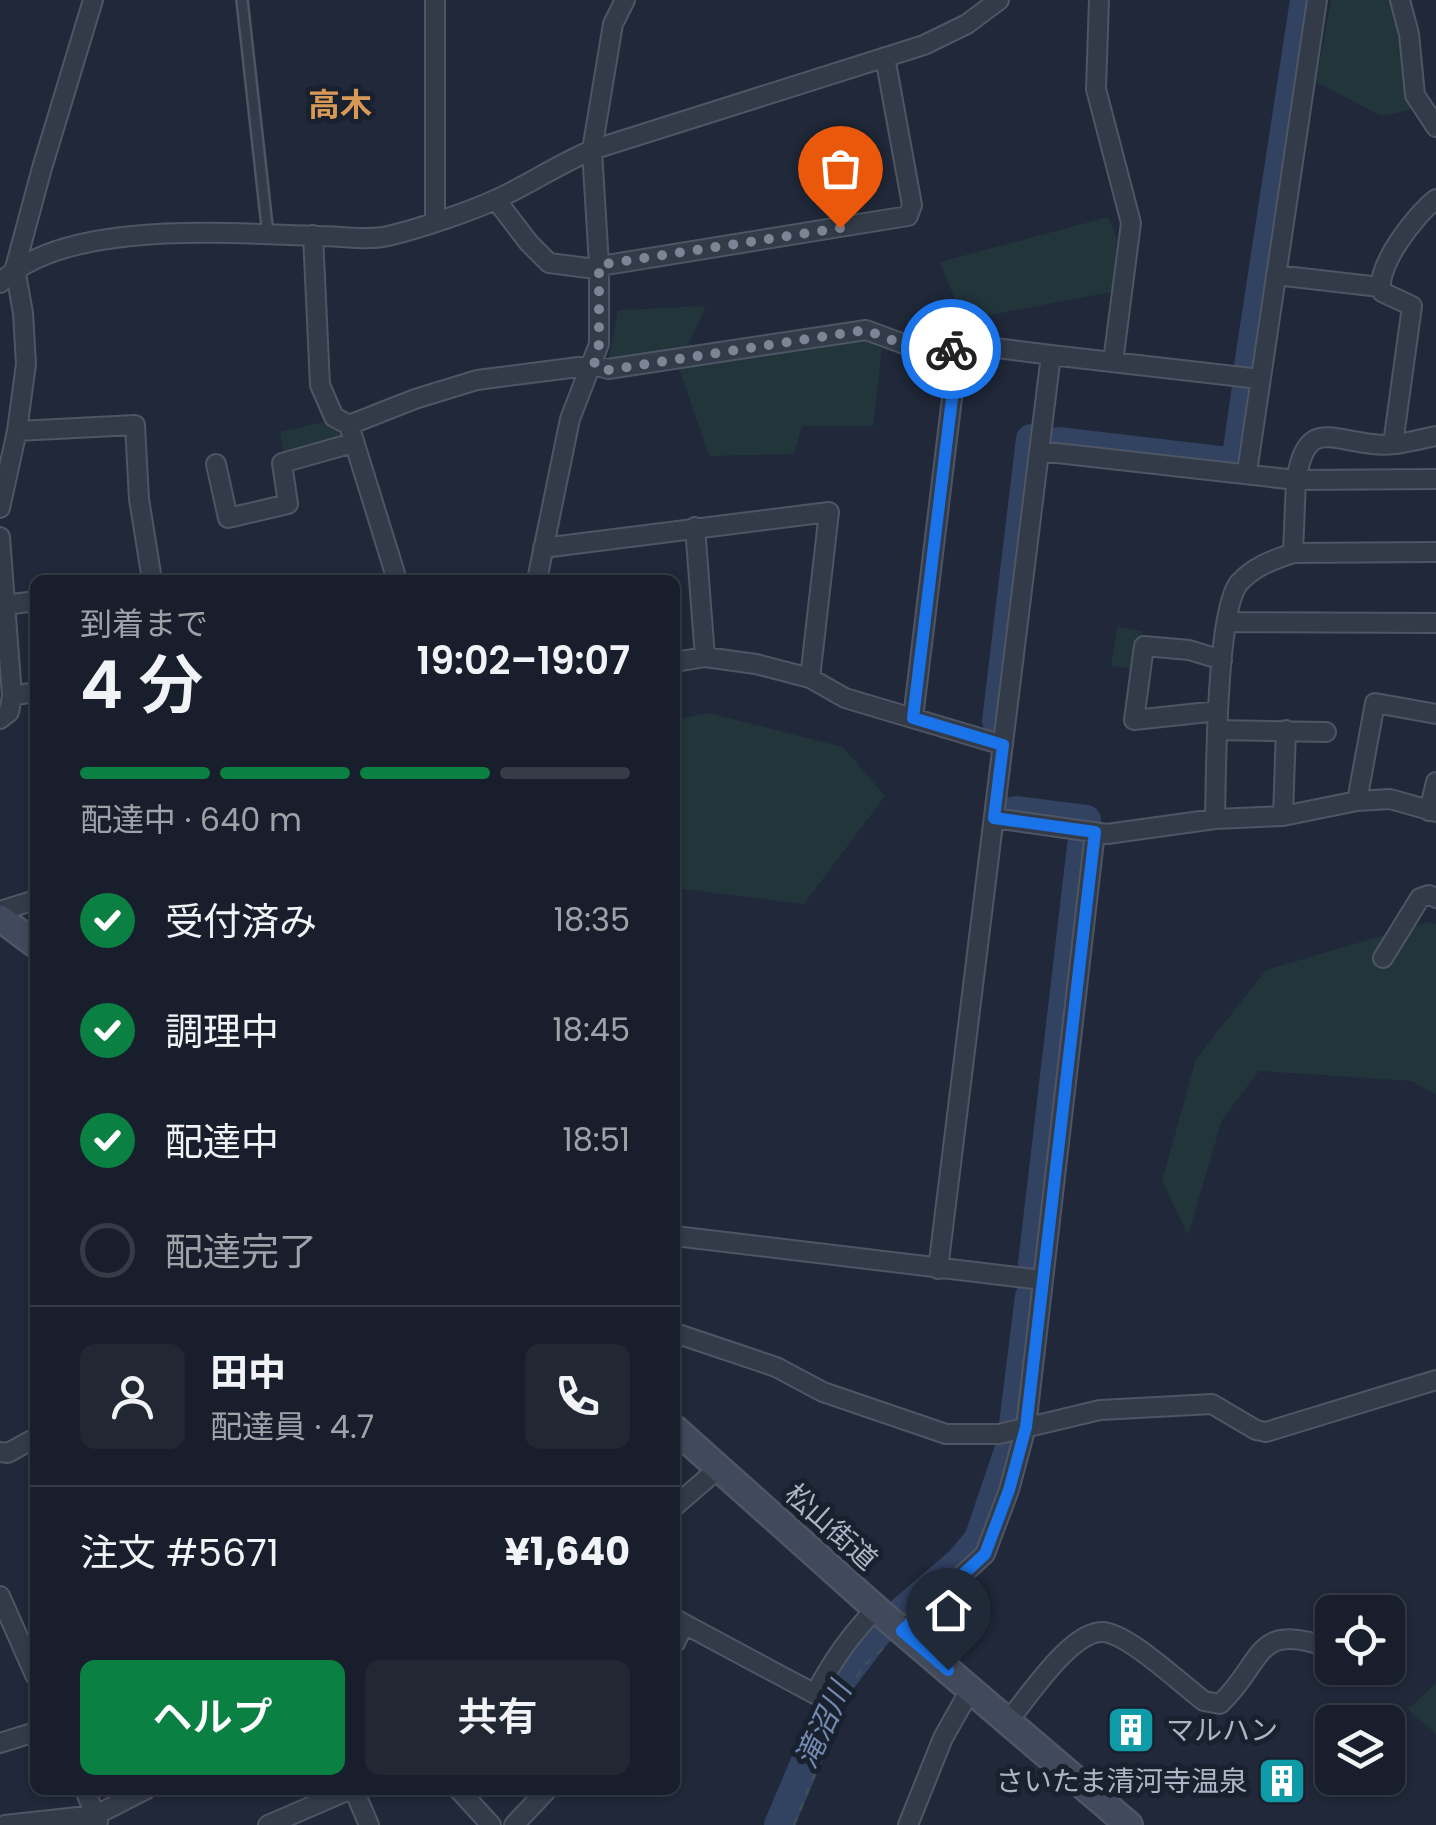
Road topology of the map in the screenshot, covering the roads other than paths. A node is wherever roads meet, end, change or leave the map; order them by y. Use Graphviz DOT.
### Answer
graph roads {
  1 [pos="93,0"];
  2 [pos="242,0"];
  3 [pos="435,0"];
  4 [pos="624,0"];
  5 [pos="999,0"];
  6 [pos="1099,0"];
  7 [pos="1318,0"];
  8 [pos="1400,0"];
  9 [pos="885,57"];
  10 [pos="1436,126"];
  11 [pos="592,150"];
  12 [pos="1436,199"];
  13 [pos="496,200"];
  14 [pos="435,220"];
  15 [pos="268,235"];
  16 [pos="312,236"];
  17 [pos="599,265"];
  18 [pos="16,268"];
  19 [pos="1276,275"];
  20 [pos="0,284"];
  21 [pos="1380,287"];
  22 [pos="958,349"];
  23 [pos="1050,355"];
  24 [pos="1113,362"];
  25 [pos="594,365"];
  26 [pos="1260,379"];
  27 [pos="17,431"];
  28 [pos="351,434"];
  29 [pos="1436,436"];
  30 [pos="1393,444"];
  31 [pos="1039,451"];
  32 [pos="216,464"];
  33 [pos="1247,472"];
  34 [pos="1436,479"];
  35 [pos="1296,480"];
  36 [pos="0,508"];
  37 [pos="696,527"];
  38 [pos="0,537"];
  39 [pos="542,548"];
  40 [pos="1436,552"];
  41 [pos="1292,553"];
  42 [pos="151,575"];
  43 [pos="396,575"];
  44 [pos="538,575"];
  45 [pos="4,600"];
  46 [pos="30,601"];
  47 [pos="1228,622"];
  48 [pos="1436,624"];
  49 [pos="4,628"];
  50 [pos="705,657"];
  51 [pos="1222,660"];
  52 [pos="680,661"];
  53 [pos="810,678"];
  54 [pos="30,693"];
  55 [pos="12,696"];
  56 [pos="1436,714"];
  57 [pos="0,718"];
  58 [pos="913,718"];
  59 [pos="1218,721"];
  60 [pos="1286,730"];
  61 [pos="1326,732"];
  62 [pos="1003,745"];
  63 [pos="1436,782"];
  64 [pos="1357,801"];
  65 [pos="1433,812"];
  66 [pos="1283,816"];
  67 [pos="994,818"];
  68 [pos="1215,819"];
  69 [pos="1095,832"];
  70 [pos="1435,896"];
  71 [pos="30,902"];
  72 [pos="0,915"];
  73 [pos="30,940"];
  74 [pos="1383,958"];
  75 [pos="680,1237"];
  76 [pos="938,1268"];
  77 [pos="1042,1280"];
  78 [pos="680,1335"];
  79 [pos="1436,1380"];
  80 [pos="1026,1427"];
  81 [pos="680,1433"];
  82 [pos="30,1441"];
  83 [pos="0,1452"];
  84 [pos="719,1468"];
  85 [pos="680,1502"];
  86 [pos="0,1596"];
  87 [pos="889,1620"];
  88 [pos="680,1621"];
  89 [pos="1315,1642"];
  90 [pos="30,1664"];
  91 [pos="970,1690"];
  92 [pos="1008,1721"];
  93 [pos="30,1734"];
  94 [pos="0,1743"];
  95 [pos="88,1795"];
  96 [pos="137,1795"];
  97 [pos="342,1795"];
  98 [pos="354,1795"];
  99 [pos="464,1795"];
  100 [pos="542,1795"];
  101 [pos="98,1820"];
  102 [pos="287,1821"];
  103 [pos="5,1825"];
  104 [pos="268,1825"];
  105 [pos="369,1825"];
  106 [pos="491,1825"];
  107 [pos="514,1825"];
  108 [pos="908,1825"];
  109 [pos="1130,1825"];
  1 -- 18 [label="street"];
  2 -- 15 [label="lane"];
  3 -- 14 [label="street"];
  4 -- 11 [label="street"];
  5 -- 9 [label="street"];
  6 -- 24 [label="street"];
  7 -- 19 [label="street"];
  8 -- 10 [label="street"];
  9 -- 11 [label="street"];
  9 -- 17 [label="street"];
  11 -- 13 [label="street"];
  11 -- 17 [label="street"];
  12 -- 21 [label="street"];
  13 -- 14 [label="street"];
  13 -- 17 [label="street"];
  14 -- 16 [label="street"];
  15 -- 16 [label="street"];
  15 -- 18 [label="street"];
  16 -- 28 [label="street"];
  17 -- 25 [label="street"];
  18 -- 20 [label="street"];
  18 -- 27 [label="street"];
  19 -- 21 [label="street"];
  19 -- 26 [label="street"];
  21 -- 30 [label="street"];
  22 -- 23 [label="street"];
  22 -- 25 [label="street"];
  22 -- 58 [label="street"];
  23 -- 24 [label="street"];
  23 -- 31 [label="street"];
  24 -- 26 [label="street"];
  25 -- 28 [label="street"];
  25 -- 39 [label="street"];
  26 -- 33 [label="street"];
  27 -- 36 [label="street"];
  27 -- 42 [label="street"];
  28 -- 32 [label="street"];
  28 -- 43 [label="street"];
  29 -- 30 [label="street"];
  30 -- 35 [label="street"];
  31 -- 33 [label="street"];
  31 -- 62 [label="street"];
  33 -- 35 [label="street"];
  34 -- 35 [label="street"];
  35 -- 41 [label="street"];
  37 -- 39 [label="street"];
  37 -- 50 [label="street"];
  37 -- 53 [label="street"];
  38 -- 45 [label="street"];
  39 -- 44 [label="street"];
  40 -- 41 [label="street"];
  41 -- 47 [label="street"];
  45 -- 46 [label="street"];
  45 -- 49 [label="street"];
  47 -- 48 [label="street"];
  47 -- 51 [label="street"];
  49 -- 55 [label="street"];
  50 -- 52 [label="street"];
  50 -- 53 [label="street"];
  51 -- 59 [label="street"];
  51 -- 59 [label="street"];
  53 -- 58 [label="street"];
  54 -- 55 [label="street"];
  55 -- 57 [label="street"];
  56 -- 64 [label="street"];
  58 -- 62 [label="street"];
  59 -- 60 [label="street"];
  59 -- 68 [label="street"];
  60 -- 61 [label="street"];
  60 -- 66 [label="street"];
  62 -- 67 [label="street"];
  63 -- 65 [label="street"];
  64 -- 65 [label="street"];
  64 -- 66 [label="street"];
  66 -- 68 [label="street"];
  67 -- 69 [label="street"];
  67 -- 76 [label="street"];
  68 -- 69 [label="street"];
  69 -- 77 [label="street"];
  70 -- 74 [label="street"];
  71 -- 72 [label="street"];
  72 -- 73 [label="main road"];
  75 -- 76 [label="street"];
  76 -- 77 [label="street"];
  77 -- 80 [label="street"];
  78 -- 80 [label="street"];
  79 -- 80 [label="street"];
  80 -- 87 [label="street"];
  81 -- 84 [label="main road, 松山街道"];
  82 -- 83 [label="street"];
  84 -- 85 [label="street"];
  84 -- 87 [label="main road, 松山街道"];
  86 -- 90 [label="street"];
  87 -- 88 [label="street"];
  87 -- 91 [label="main road, 松山街道"];
  89 -- 92 [label="street"];
  91 -- 92 [label="main road, 松山街道"];
  91 -- 108 [label="street"];
  92 -- 109 [label="main road, 松山街道"];
  93 -- 94 [label="street"];
  95 -- 101 [label="street"];
  96 -- 101 [label="street"];
  97 -- 102 [label="street"];
  98 -- 105 [label="street"];
  99 -- 106 [label="street"];
  100 -- 107 [label="street"];
  101 -- 103 [label="street"];
  102 -- 104 [label="street"];
}
